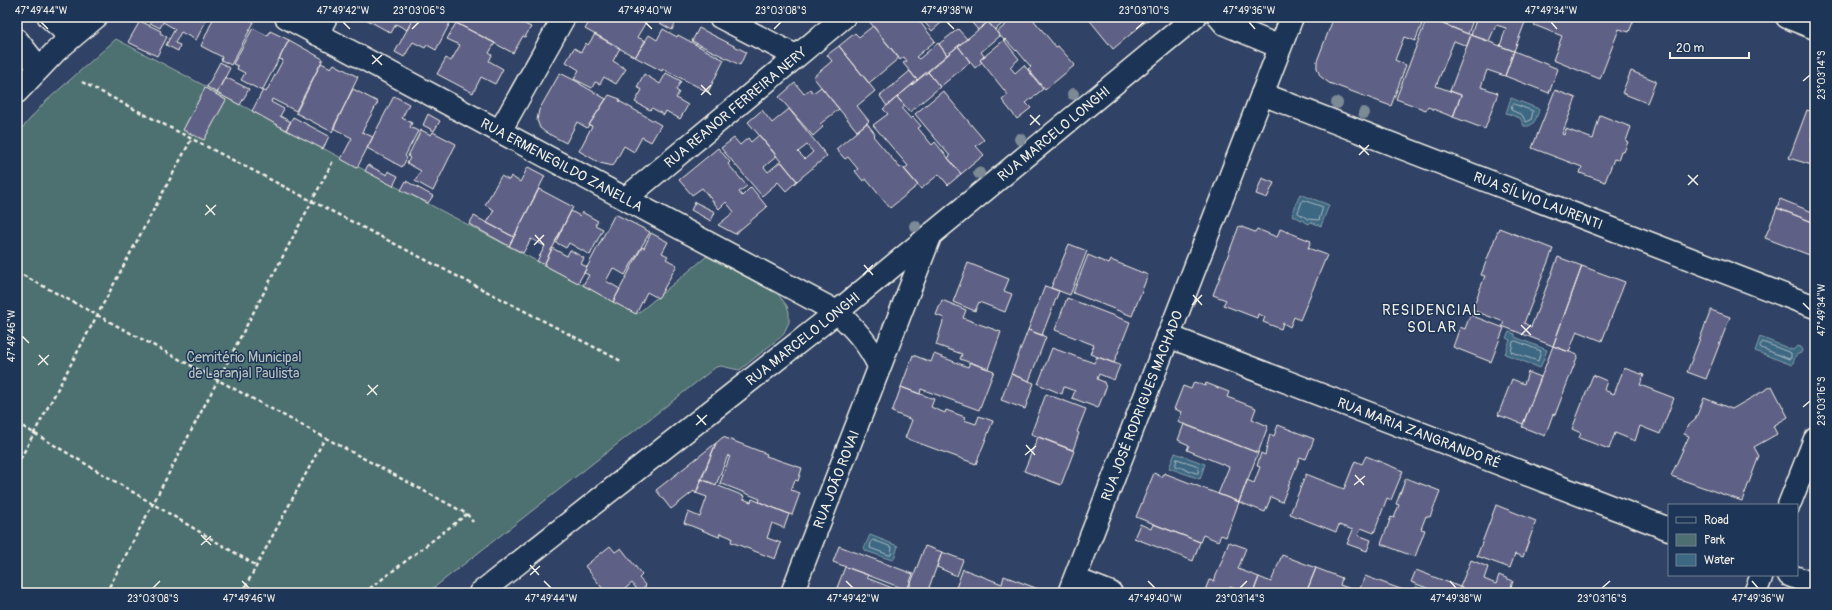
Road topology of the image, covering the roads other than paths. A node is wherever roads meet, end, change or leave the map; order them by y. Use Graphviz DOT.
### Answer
graph roads {
  1 [pos="50,17"];
  2 [pos="96,17"];
  3 [pos="286,17"];
  4 [pos="564,17"];
  5 [pos="720,17"];
  6 [pos="844,17"];
  7 [pos="1195,17"];
  8 [pos="1219,17"];
  9 [pos="1292,17"];
  10 [pos="1787,17"];
  11 [pos="322,25"];
  12 [pos="1815,28"];
  13 [pos="71,38"];
  14 [pos="17,40"];
  15 [pos="1280,47"];
  16 [pos="796,56"];
  17 [pos="39,68"];
  18 [pos="17,92"];
  19 [pos="1262,94"];
  20 [pos="500,131"];
  21 [pos="626,198"];
  22 [pos="931,233"];
  23 [pos="1815,308"];
  24 [pos="837,312"];
  25 [pos="1168,336"];
  26 [pos="879,366"];
  27 [pos="1815,439"];
  28 [pos="1789,504"];
  29 [pos="1668,529"];
  30 [pos="1762,576"];
  31 [pos="1792,576"];
  32 [pos="1815,585"];
  33 [pos="1072,586"];
  34 [pos="480,593"];
  35 [pos="792,593"];
  36 [pos="1111,593"];
  37 [pos="1755,593"];
  1 -- 13 [label="street"];
  2 -- 13 [label="street"];
  3 -- 11 [label="street, RUA ERMENEGILDO ZANELLA"];
  4 -- 20 [label="street"];
  5 -- 16 [label="street"];
  6 -- 16 [label="street, RUA REANOR FERREIRA NERY"];
  7 -- 22 [label="street, RUA MARCELO LONGHI"];
  8 -- 15 [label="street"];
  9 -- 15 [label="street, RUA JOSÉ RODRIGUES MACHADO"];
  10 -- 12 [label="street"];
  11 -- 20 [label="street, RUA ERMENEGILDO ZANELLA"];
  13 -- 17 [label="street"];
  14 -- 17 [label="street"];
  15 -- 19 [label="street, RUA JOSÉ RODRIGUES MACHADO"];
  16 -- 21 [label="street, RUA REANOR FERREIRA NERY"];
  17 -- 18 [label="street"];
  19 -- 23 [label="street, RUA SÍLVIO LAURENTI"];
  19 -- 25 [label="street, RUA JOSÉ RODRIGUES MACHADO"];
  20 -- 21 [label="street, RUA ERMENEGILDO ZANELLA"];
  21 -- 24 [label="street, RUA ERMENEGILDO ZANELLA"];
  22 -- 24 [label="street, RUA MARCELO LONGHI"];
  22 -- 26 [label="street, RUA JOÃO ROVAI"];
  24 -- 26 [label="street"];
  24 -- 34 [label="street, RUA MARCELO LONGHI"];
  25 -- 29 [label="street, RUA MARIA ZANGRANDO RÉ"];
  25 -- 33 [label="street, RUA JOSÉ RODRIGUES MACHADO"];
  26 -- 35 [label="street, RUA JOÃO ROVAI"];
  27 -- 28 [label="street"];
  30 -- 37 [label="street"];
  31 -- 32 [label="street"];
  33 -- 36 [label="street"];
}
